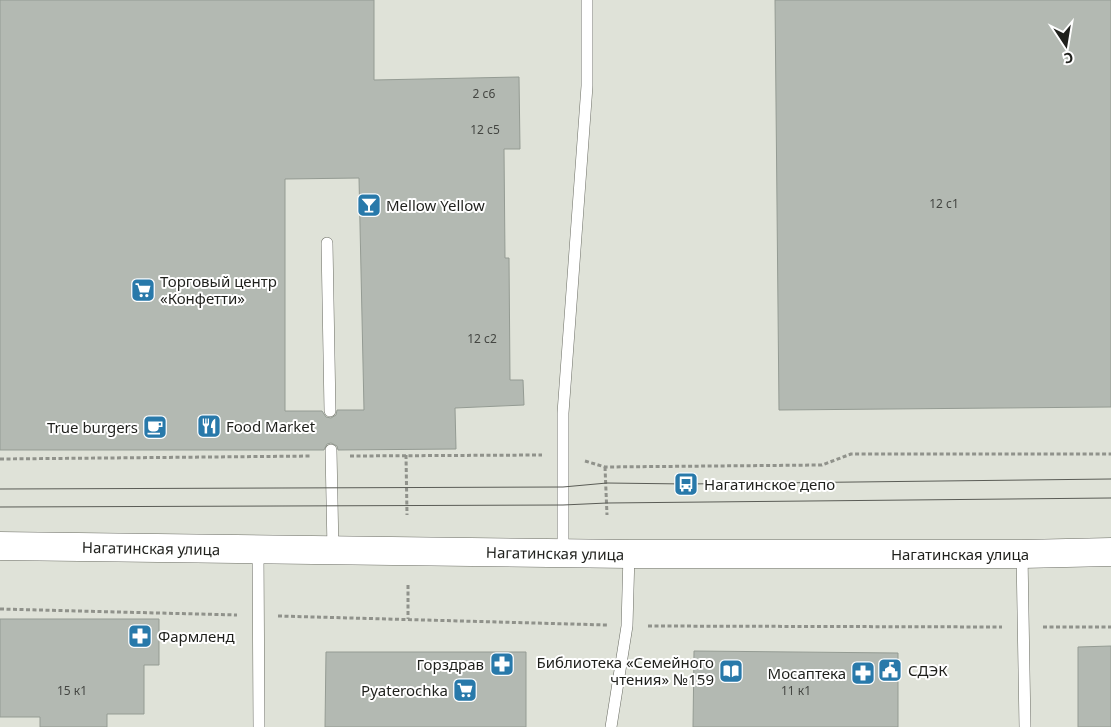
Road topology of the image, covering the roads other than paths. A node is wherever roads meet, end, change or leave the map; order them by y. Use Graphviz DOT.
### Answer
graph roads {
  1 [pos="587,0"];
  2 [pos="327,243"];
  3 [pos="330,410"];
  4 [pos="331,453"];
  5 [pos="0,546"];
  6 [pos="258,550"];
  7 [pos="333,550"];
  8 [pos="1111,552"];
  9 [pos="563,553"];
  10 [pos="629,554"];
  11 [pos="1022,554"];
  12 [pos="259,727"];
  13 [pos="612,727"];
  14 [pos="1024,727"];
  1 -- 9 [label="lane"];
  2 -- 3 [label="lane"];
  4 -- 7 [label="lane"];
  5 -- 6 [label="street, Нагатинская улица"];
  6 -- 7 [label="street, Нагатинская улица"];
  6 -- 12 [label="lane"];
  7 -- 9 [label="street, Нагатинская улица"];
  8 -- 11 [label="street, Нагатинская улица"];
  9 -- 10 [label="street, Нагатинская улица"];
  10 -- 11 [label="street, Нагатинская улица"];
  10 -- 13 [label="lane"];
  11 -- 14 [label="lane"];
}
